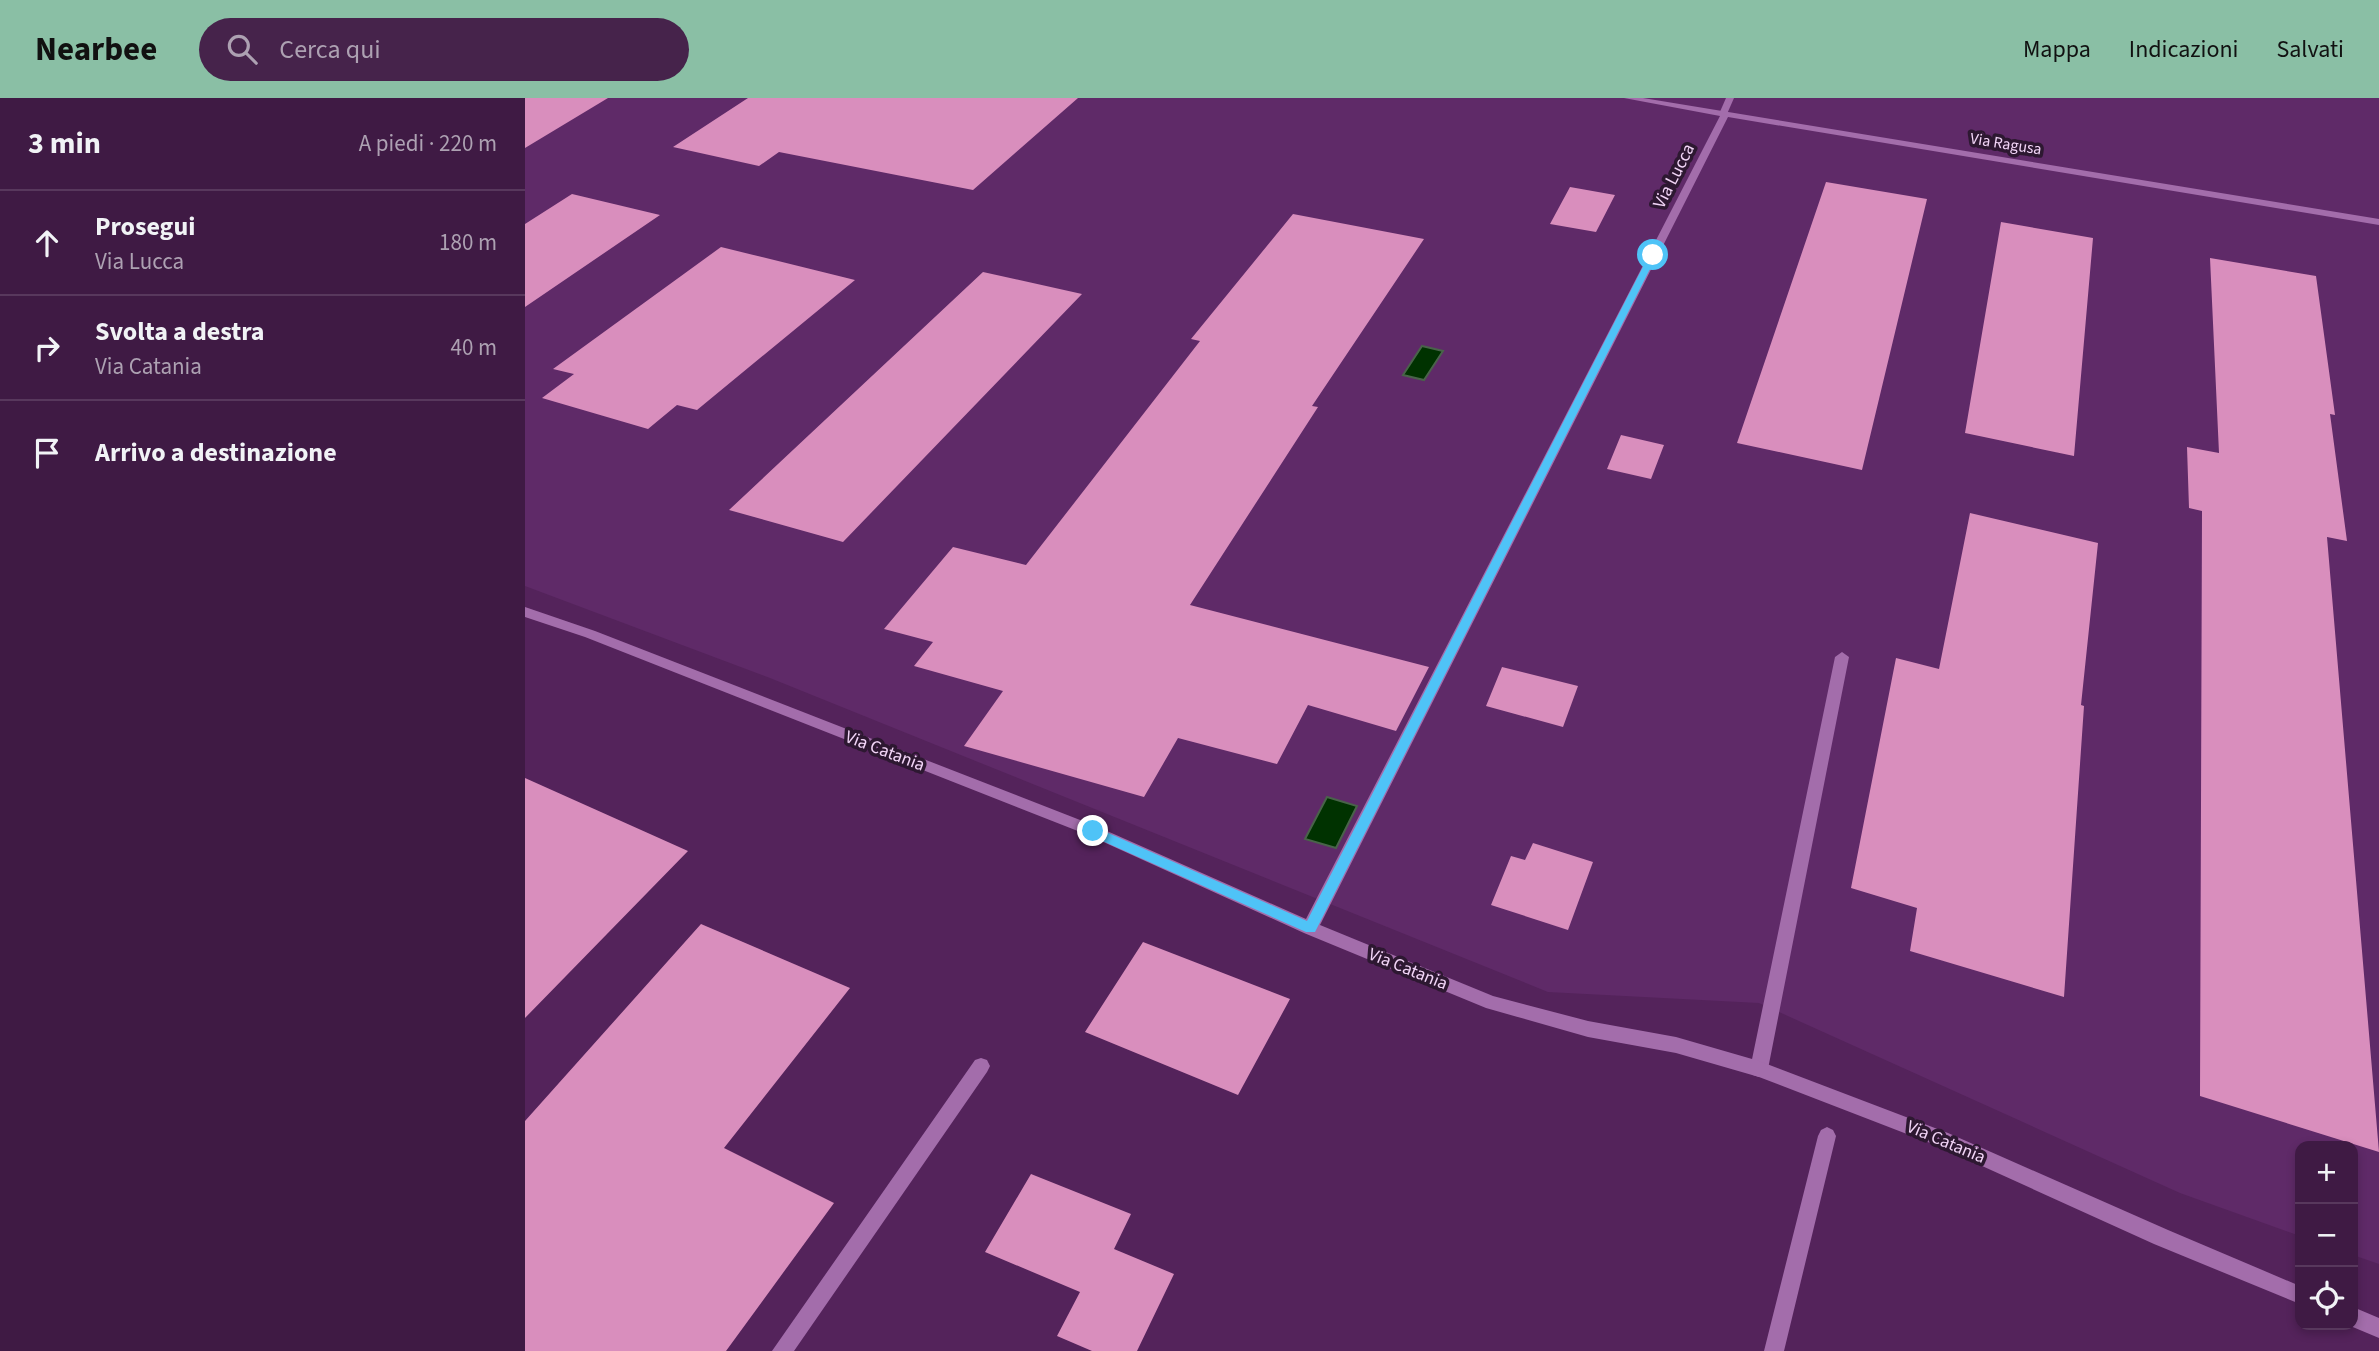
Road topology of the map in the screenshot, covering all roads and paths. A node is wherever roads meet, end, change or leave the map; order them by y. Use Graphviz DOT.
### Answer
graph roads {
  1 [pos="1628,98"];
  2 [pos="1730,98"];
  3 [pos="1724,114"];
  4 [pos="2379,222"];
  5 [pos="525,612"];
  6 [pos="1842,657"];
  7 [pos="1310,928"];
  8 [pos="981,1066"];
  9 [pos="1759,1069"];
  10 [pos="1827,1136"];
  11 [pos="2295,1293"];
  12 [pos="2358,1319"];
  13 [pos="2379,1328"];
  14 [pos="782,1351"];
  15 [pos="1774,1351"];
  1 -- 3 [label="street, Via Ragusa"];
  2 -- 3 [label="street, Via Lucca"];
  3 -- 4 [label="street, Via Ragusa"];
  3 -- 7 [label="street, Via Lucca"];
  5 -- 7 [label="street, Via Catania"];
  6 -- 9 [label="street"];
  7 -- 9 [label="street, Via Catania"];
  8 -- 14 [label="street"];
  9 -- 11 [label="street, Via Catania"];
  10 -- 15 [label="street"];
  12 -- 13 [label="street"];
}
